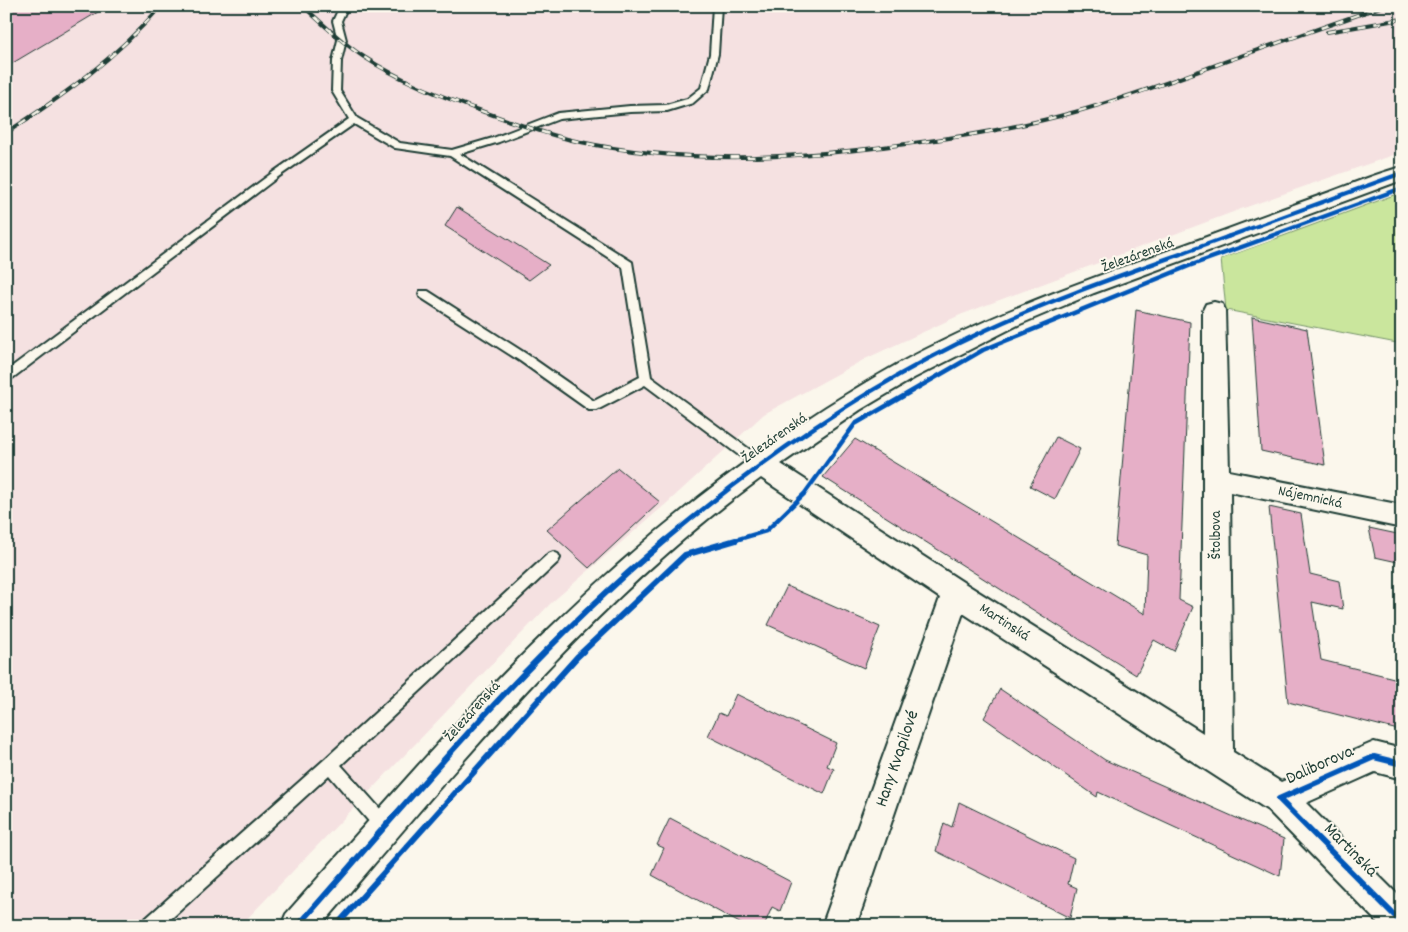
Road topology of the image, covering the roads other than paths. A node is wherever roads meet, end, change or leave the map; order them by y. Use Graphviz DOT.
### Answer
graph roads {
  1 [pos="344,6"];
  2 [pos="717,6"];
  3 [pos="354,120"];
  4 [pos="452,153"];
  5 [pos="1402,173"];
  6 [pos="424,294"];
  7 [pos="1214,310"];
  8 [pos="6,378"];
  9 [pos="646,380"];
  10 [pos="760,464"];
  11 [pos="1217,479"];
  12 [pos="1402,518"];
  13 [pos="553,558"];
  14 [pos="956,593"];
  15 [pos="1218,760"];
  16 [pos="330,764"];
  17 [pos="1402,764"];
  18 [pos="1279,799"];
  19 [pos="386,828"];
  20 [pos="1402,923"];
  21 [pos="150,926"];
  22 [pos="298,926"];
  23 [pos="839,926"];
  1 -- 3 [label="lane"];
  2 -- 4 [label="lane"];
  3 -- 4 [label="lane"];
  3 -- 8 [label="lane"];
  4 -- 9 [label="lane"];
  5 -- 10 [label="street, Železárenská"];
  6 -- 9 [label="lane"];
  7 -- 11 [label="street, Štolbova"];
  9 -- 10 [label="lane"];
  10 -- 14 [label="street, Martinská"];
  10 -- 19 [label="street, Železárenská"];
  11 -- 12 [label="street, Nájemnická"];
  11 -- 15 [label="street, Štolbova"];
  13 -- 16 [label="lane"];
  14 -- 15 [label="street, Martinská"];
  14 -- 23 [label="street, Hany Kvapilové"];
  15 -- 18 [label="street, Martinská"];
  16 -- 19 [label="lane"];
  16 -- 21 [label="lane"];
  17 -- 18 [label="street, Daliborova"];
  18 -- 20 [label="street, Martinská"];
  19 -- 22 [label="street, Železárenská"];
}
